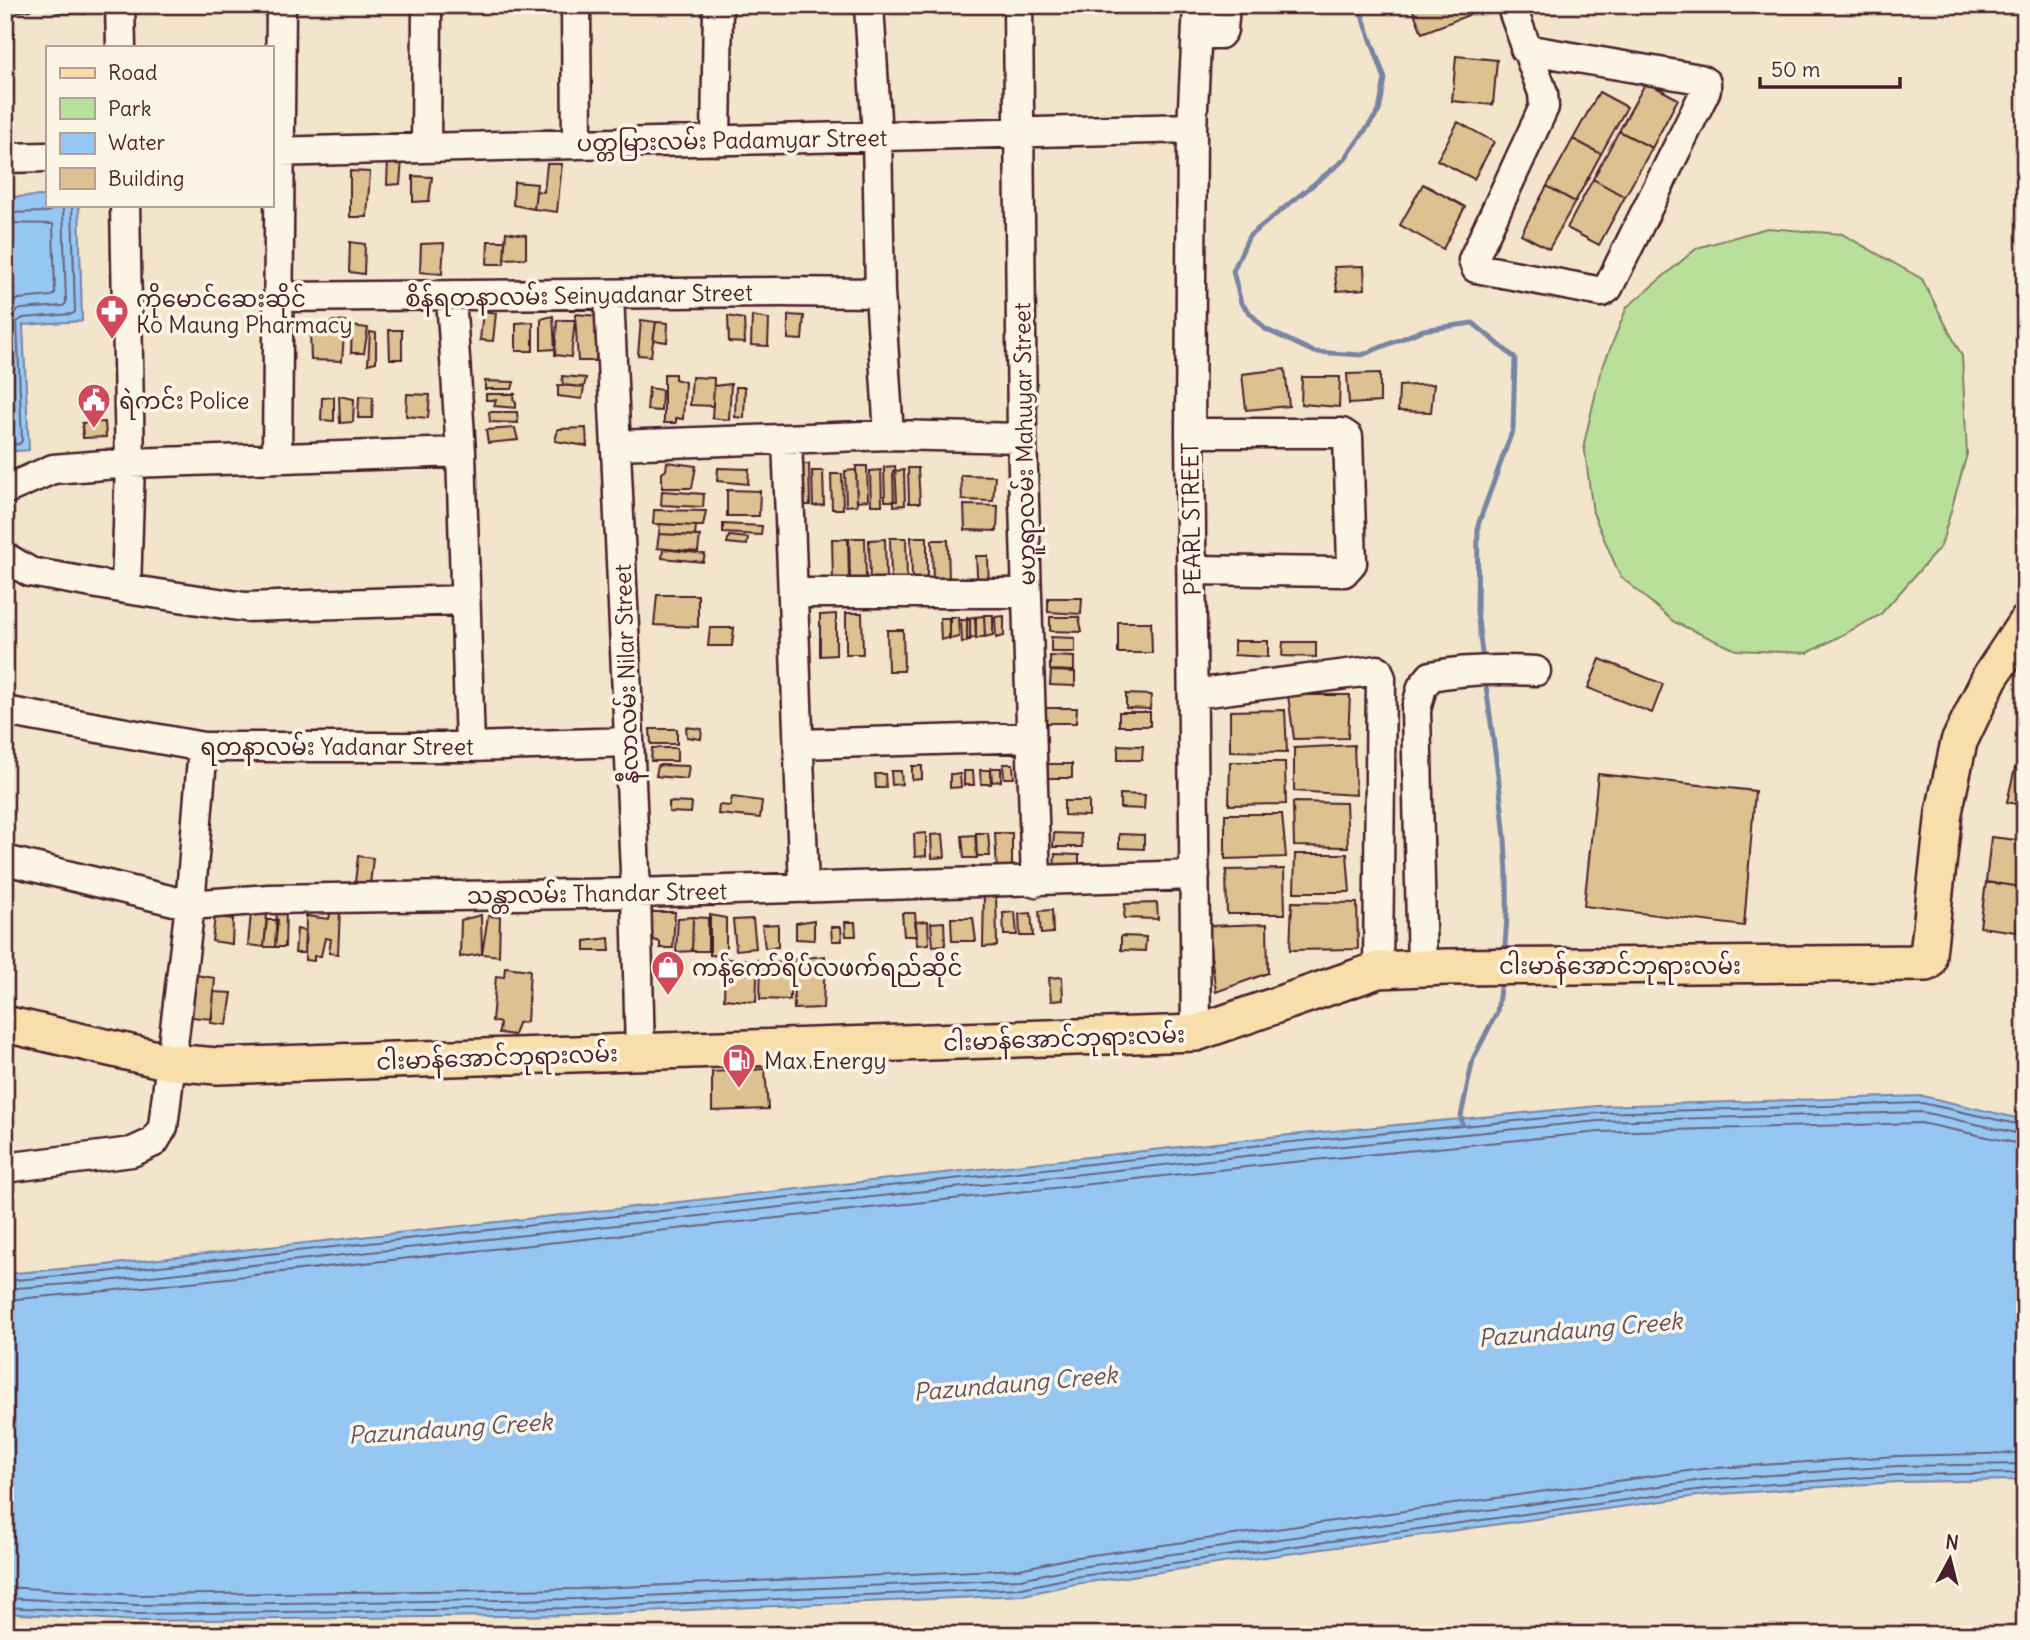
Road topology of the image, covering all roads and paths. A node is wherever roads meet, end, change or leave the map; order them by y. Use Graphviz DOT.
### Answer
graph roads {
  1 [pos="120,5"];
  2 [pos="281,5"];
  3 [pos="426,5"];
  4 [pos="576,5"];
  5 [pos="718,5"];
  6 [pos="869,5"];
  7 [pos="1018,5"];
  8 [pos="1198,5"];
  9 [pos="1225,5"];
  10 [pos="1511,5"];
  11 [pos="1197,34"];
  12 [pos="121,46"];
  13 [pos="1525,50"];
  14 [pos="1192,128"];
  15 [pos="1021,133"];
  16 [pos="877,136"];
  17 [pos="716,141"];
  18 [pos="577,144"];
  19 [pos="426,148"];
  20 [pos="275,152"];
  21 [pos="46,157"];
  22 [pos="5,158"];
  23 [pos="125,206"];
  24 [pos="880,293"];
  25 [pos="609,295"];
  26 [pos="279,297"];
  27 [pos="451,297"];
  28 [pos="1190,433"];
  29 [pos="889,435"];
  30 [pos="1023,438"];
  31 [pos="787,439"];
  32 [pos="617,445"];
  33 [pos="461,452"];
  34 [pos="277,457"];
  35 [pos="130,463"];
  36 [pos="5,489"];
  37 [pos="5,557"];
  38 [pos="1192,570"];
  39 [pos="126,589"];
  40 [pos="793,593"];
  41 [pos="1027,593"];
  42 [pos="465,600"];
  43 [pos="2025,624"];
  44 [pos="1535,671"];
  45 [pos="1193,694"];
  46 [pos="5,711"];
  47 [pos="1031,737"];
  48 [pos="629,742"];
  49 [pos="799,744"];
  50 [pos="203,747"];
  51 [pos="470,747"];
  52 [pos="5,860"];
  53 [pos="1195,875"];
  54 [pos="1035,882"];
  55 [pos="804,888"];
  56 [pos="636,893"];
  57 [pos="190,905"];
  58 [pos="1423,968"];
  59 [pos="1378,970"];
  60 [pos="5,1024"];
  61 [pos="1196,1033"];
  62 [pos="640,1053"];
  63 [pos="170,1062"];
  64 [pos="5,1168"];
  1 -- 12 [label="street"];
  2 -- 20 [label="street"];
  3 -- 19 [label="street"];
  4 -- 18 [label="street"];
  5 -- 17 [label="street"];
  6 -- 16 [label="street"];
  7 -- 15 [label="street, မဟူရာလမ်း Mahuyar Street"];
  8 -- 11 [label="street, PEARL STREET"];
  9 -- 11 [label="street"];
  10 -- 13 [label="street"];
  11 -- 14 [label="street, PEARL STREET"];
  13 -- 13 [label="street"];
  14 -- 15 [label="street, ပတ္တမြားလမ်း Padamyar Street"];
  14 -- 28 [label="street, PEARL STREET"];
  15 -- 16 [label="street, ပတ္တမြားလမ်း Padamyar Street"];
  15 -- 30 [label="street, မဟူရာလမ်း Mahuyar Street"];
  16 -- 17 [label="street, ပတ္တမြားလမ်း Padamyar Street"];
  16 -- 24 [label="street"];
  17 -- 18 [label="street, ပတ္တမြားလမ်း Padamyar Street"];
  18 -- 19 [label="street, ပတ္တမြားလမ်း Padamyar Street"];
  19 -- 20 [label="street, ပတ္တမြားလမ်း Padamyar Street"];
  20 -- 26 [label="street"];
  21 -- 22 [label="street"];
  23 -- 35 [label="street"];
  24 -- 25 [label="street, စိန်ရတနာလမ်း Seinyadanar Street"];
  24 -- 29 [label="street"];
  25 -- 27 [label="street, စိန်ရတနာလမ်း Seinyadanar Street"];
  25 -- 32 [label="street, နီလာလမ်း Nilar Street"];
  26 -- 27 [label="street, စိန်ရတနာလမ်း Seinyadanar Street"];
  26 -- 34 [label="street"];
  27 -- 33 [label="street"];
  28 -- 38 [label="street, PEARL STREET"];
  28 -- 38 [label="street"];
  29 -- 30 [label="street"];
  29 -- 31 [label="street"];
  30 -- 41 [label="street, မဟူရာလမ်း Mahuyar Street"];
  31 -- 32 [label="street"];
  31 -- 40 [label="street"];
  32 -- 48 [label="street, နီလာလမ်း Nilar Street"];
  33 -- 34 [label="street"];
  33 -- 42 [label="street"];
  34 -- 35 [label="street"];
  35 -- 36 [label="street"];
  35 -- 39 [label="street"];
  37 -- 39 [label="street"];
  38 -- 45 [label="street, PEARL STREET"];
  39 -- 42 [label="street"];
  40 -- 41 [label="street"];
  40 -- 49 [label="street"];
  41 -- 47 [label="street, မဟူရာလမ်း Mahuyar Street"];
  42 -- 51 [label="street"];
  43 -- 58 [label="main road, ငါးမာန်အောင်ဘုရားလမ်း"];
  44 -- 58 [label="street"];
  45 -- 53 [label="street, PEARL STREET"];
  45 -- 59 [label="street"];
  46 -- 50 [label="street, ရတနာလမ်း Yadanar Street"];
  47 -- 49 [label="street"];
  47 -- 54 [label="street, မဟူရာလမ်း Mahuyar Street"];
  48 -- 51 [label="street, ရတနာလမ်း Yadanar Street"];
  48 -- 56 [label="street, နီလာလမ်း Nilar Street"];
  49 -- 55 [label="street"];
  50 -- 51 [label="street, ရတနာလမ်း Yadanar Street"];
  50 -- 57 [label="street"];
  52 -- 57 [label="street, သန္တာလမ်း Thandar Street"];
  53 -- 54 [label="street, သန္တာလမ်း Thandar Street"];
  53 -- 61 [label="street, PEARL STREET"];
  54 -- 55 [label="street, သန္တာလမ်း Thandar Street"];
  55 -- 56 [label="street, သန္တာလမ်း Thandar Street"];
  56 -- 57 [label="street, သန္တာလမ်း Thandar Street"];
  56 -- 62 [label="street, နီလာလမ်း Nilar Street"];
  57 -- 63 [label="street"];
  58 -- 59 [label="main road, ငါးမာန်အောင်ဘုရားလမ်း"];
  59 -- 61 [label="main road, ငါးမာန်အောင်ဘုရားလမ်း"];
  60 -- 63 [label="main road, ငါးမာန်အောင်ဘုရားလမ်း"];
  61 -- 62 [label="main road, ငါးမာန်အောင်ဘုရားလမ်း"];
  62 -- 63 [label="main road, ငါးမာန်အောင်ဘုရားလမ်း"];
  63 -- 64 [label="street"];
}
